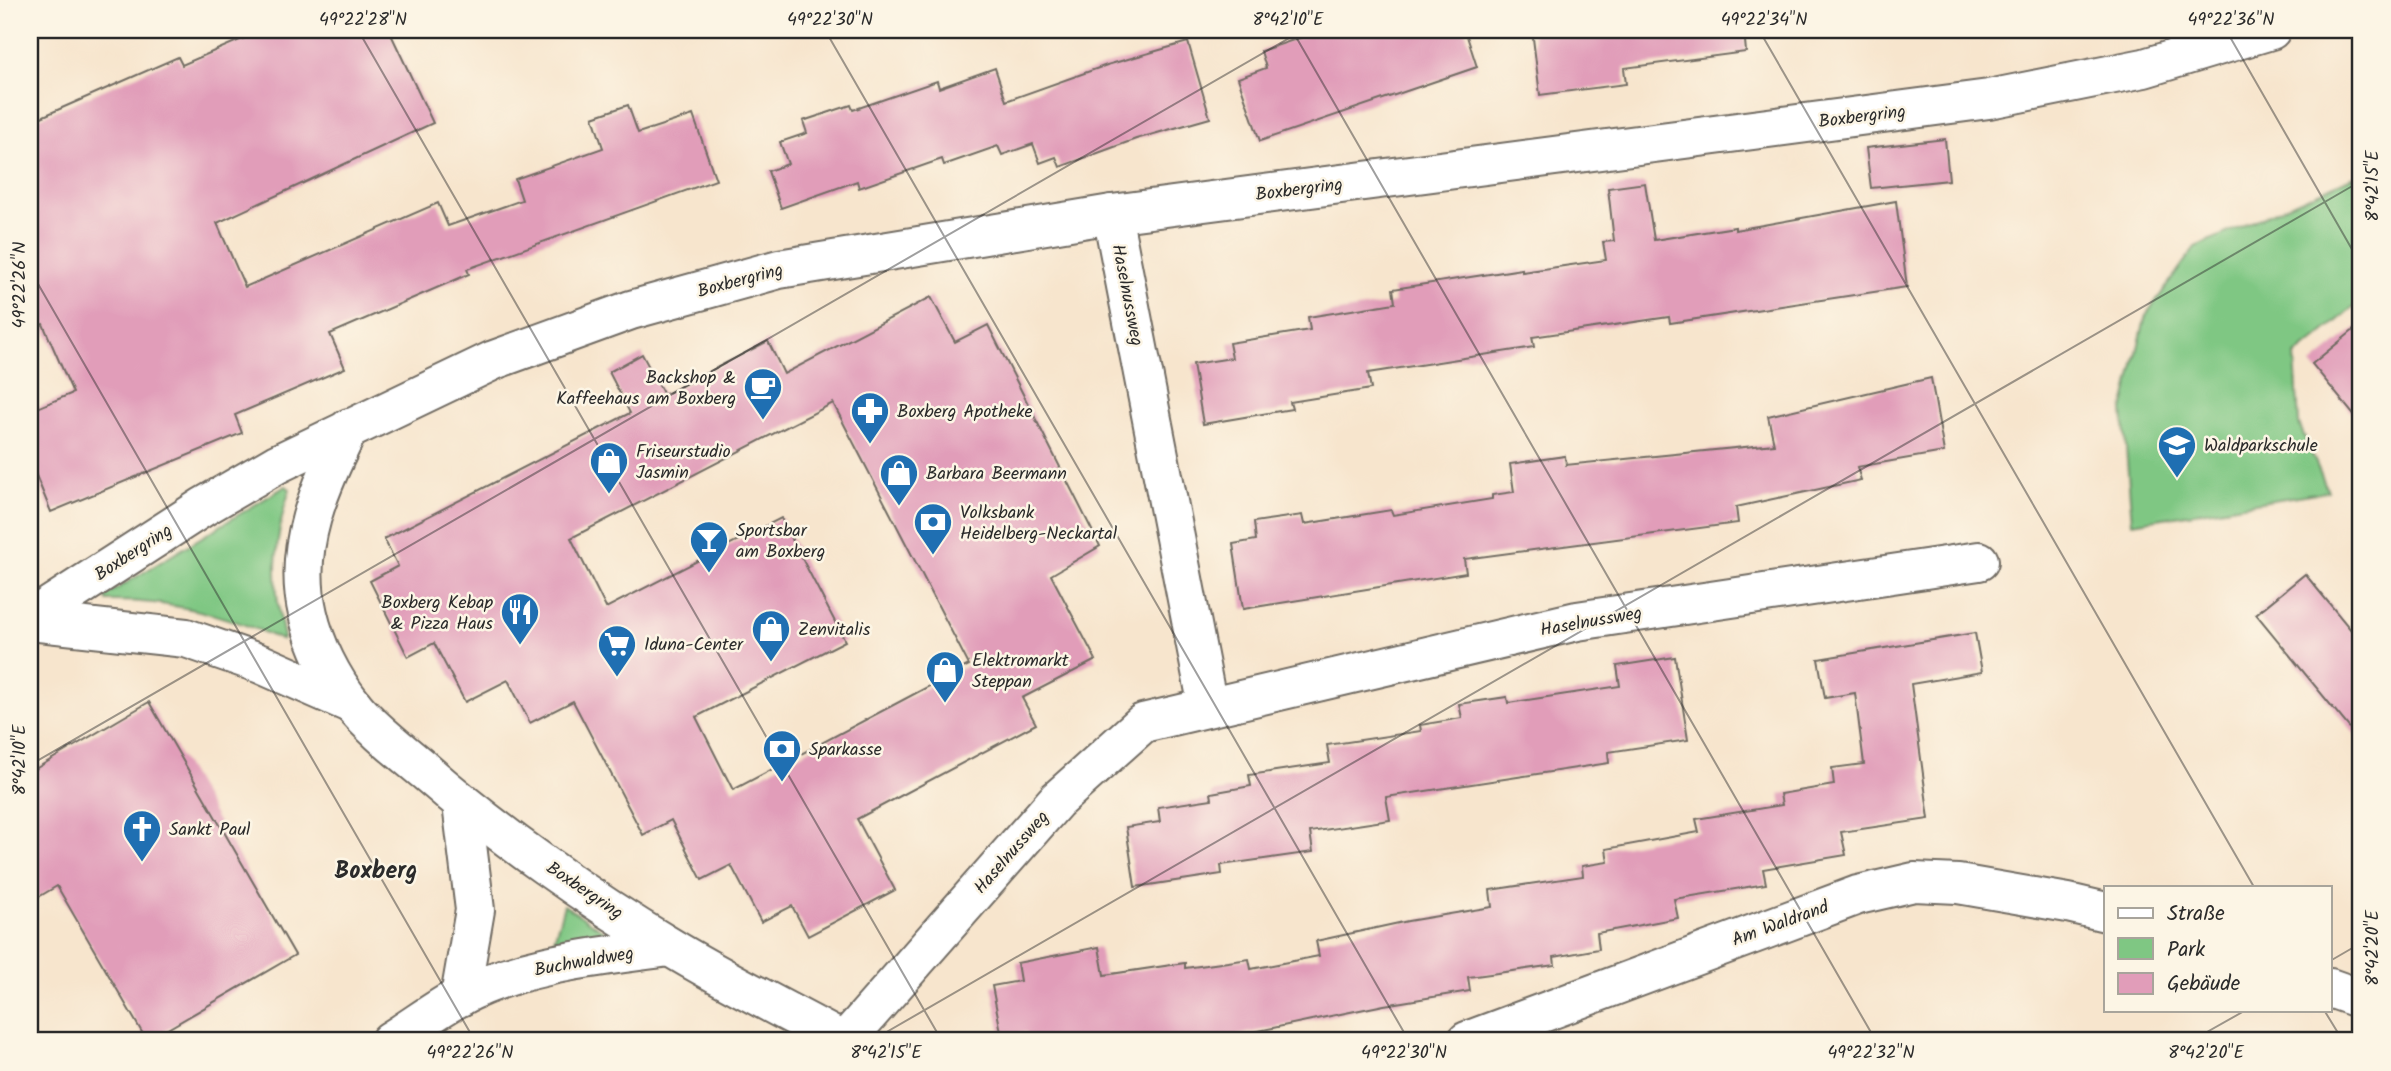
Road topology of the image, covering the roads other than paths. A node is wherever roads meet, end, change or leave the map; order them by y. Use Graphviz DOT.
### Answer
graph roads {
  1 [pos="2271,30"];
  2 [pos="1112,214"];
  3 [pos="349,428"];
  4 [pos="1979,561"];
  5 [pos="30,620"];
  6 [pos="352,704"];
  7 [pos="1208,707"];
  8 [pos="462,804"];
  9 [pos="2104,912"];
  10 [pos="669,947"];
  11 [pos="2332,989"];
  12 [pos="460,997"];
  13 [pos="2361,999"];
  14 [pos="390,1041"];
  15 [pos="843,1041"];
  16 [pos="1467,1041"];
  1 -- 2 [label="street, Boxbergring"];
  2 -- 3 [label="street, Boxbergring"];
  2 -- 7 [label="street, Haselnussweg"];
  3 -- 5 [label="street, Boxbergring"];
  3 -- 6 [label="street, Boxbergring"];
  4 -- 7 [label="street, Haselnussweg"];
  5 -- 6 [label="street, Boxbergring"];
  6 -- 8 [label="street, Boxbergring"];
  7 -- 15 [label="street, Haselnussweg"];
  8 -- 10 [label="street, Boxbergring"];
  8 -- 12 [label="street"];
  9 -- 16 [label="street, Am Waldrand"];
  10 -- 12 [label="street, Buchwaldweg"];
  10 -- 15 [label="street, Boxbergring"];
  11 -- 13 [label="street"];
  12 -- 14 [label="street, Buchwaldweg"];
}
